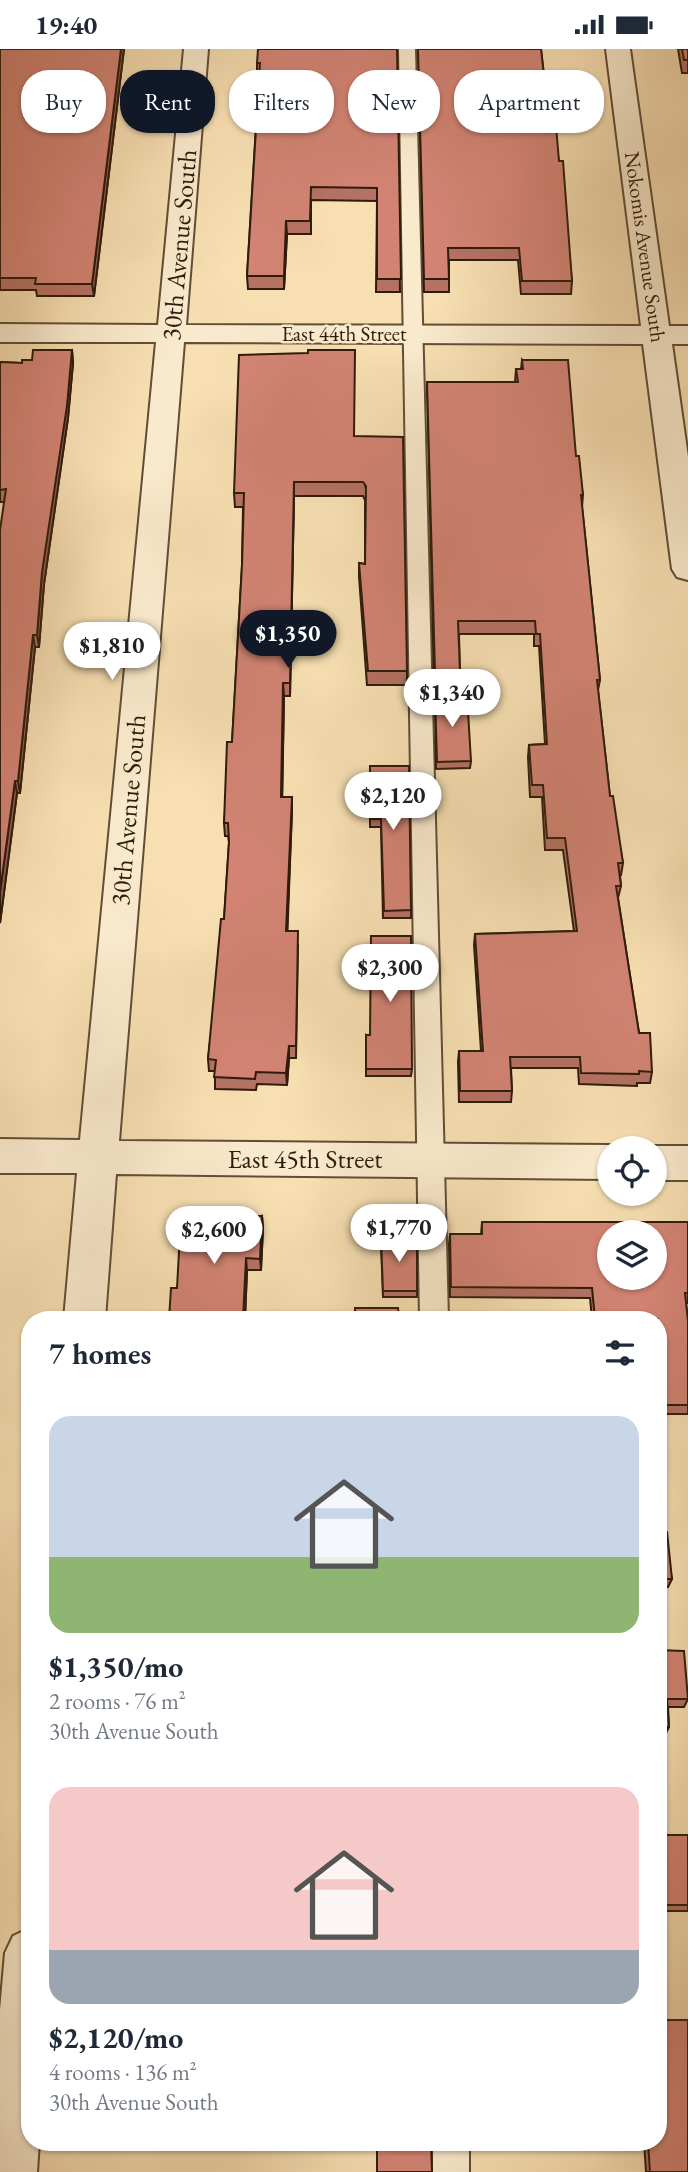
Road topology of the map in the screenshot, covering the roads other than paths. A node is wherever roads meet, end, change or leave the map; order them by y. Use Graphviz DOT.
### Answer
graph roads {
  1 [pos="196,49"];
  2 [pos="407,49"];
  3 [pos="618,49"];
  4 [pos="0,333"];
  5 [pos="171,333"];
  6 [pos="413,334"];
  7 [pos="657,335"];
  8 [pos="688,335"];
  9 [pos="688,569"];
  10 [pos="0,1156"];
  11 [pos="97,1157"];
  12 [pos="432,1160"];
  13 [pos="597,1163"];
  14 [pos="667,1163"];
  15 [pos="688,1164"];
  16 [pos="85,1311"];
  17 [pos="434,1311"];
  18 [pos="21,2057"];
  19 [pos="451,2151"];
  20 [pos="11,2172"];
  21 [pos="451,2172"];
  1 -- 5 [label="street, 30th Avenue South"];
  2 -- 6 [label="lane"];
  3 -- 7 [label="street, Nokomis Avenue South"];
  4 -- 5 [label="street, East 44th Street"];
  5 -- 6 [label="street, East 44th Street"];
  5 -- 11 [label="street, 30th Avenue South"];
  6 -- 7 [label="street, East 44th Street"];
  6 -- 12 [label="lane"];
  7 -- 8 [label="street, East 44th Street"];
  7 -- 9 [label="street, Nokomis Avenue South"];
  10 -- 11 [label="street, East 45th Street"];
  11 -- 12 [label="street, East 45th Street"];
  11 -- 16 [label="street, 30th Avenue South"];
  12 -- 13 [label="street, East 45th Street"];
  12 -- 17 [label="lane"];
  14 -- 15 [label="street"];
  18 -- 20 [label="street"];
  19 -- 21 [label="lane"];
}
